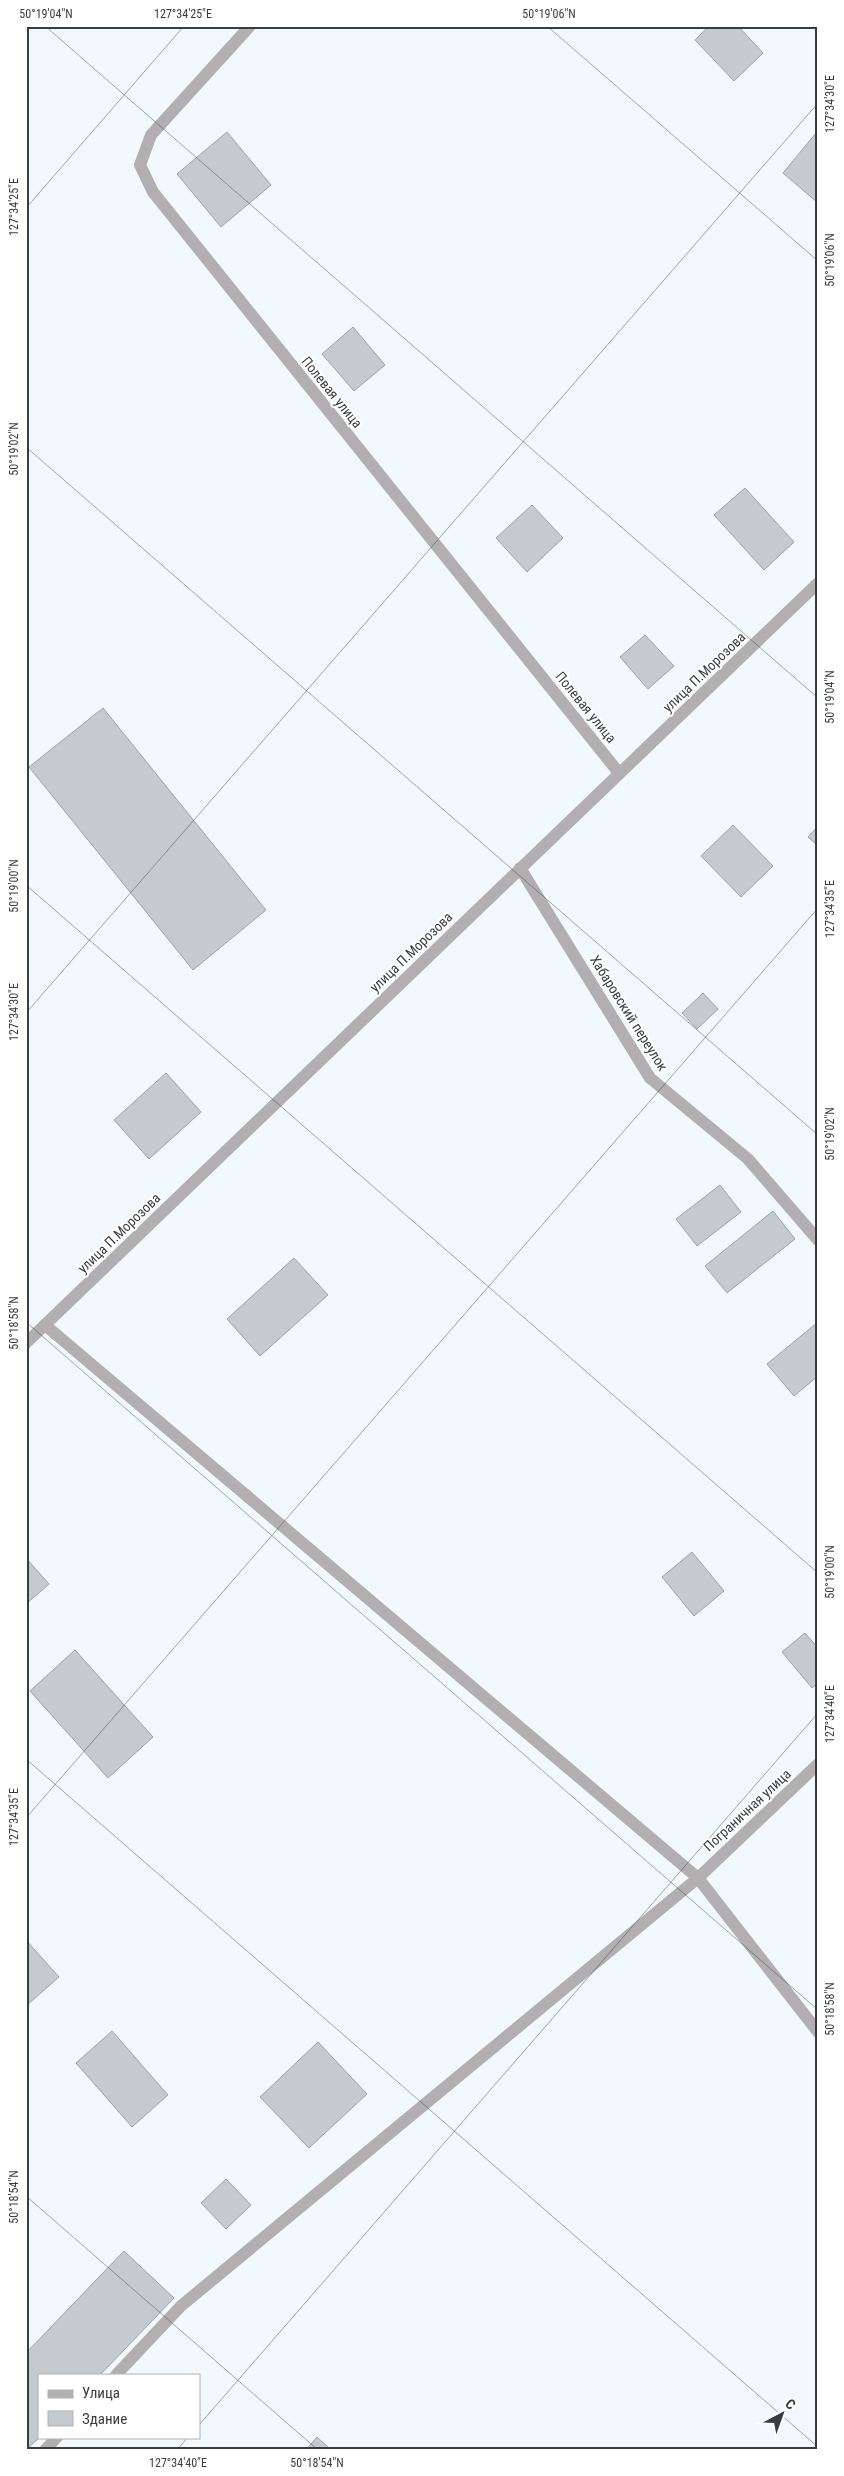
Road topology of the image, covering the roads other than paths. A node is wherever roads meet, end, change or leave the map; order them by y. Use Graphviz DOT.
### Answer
graph roads {
  1 [pos="250,26"];
  2 [pos="818,583"];
  3 [pos="619,773"];
  4 [pos="520,868"];
  5 [pos="818,1240"];
  6 [pos="45,1325"];
  7 [pos="26,1343"];
  8 [pos="818,1764"];
  9 [pos="698,1878"];
  10 [pos="818,2032"];
  11 [pos="117,2374"];
  12 [pos="56,2438"];
  13 [pos="45,2450"];
  1 -- 3 [label="street, Полевая улица"];
  2 -- 3 [label="street, улица П.Морозова"];
  3 -- 4 [label="street, улица П.Морозова"];
  4 -- 5 [label="street, Хабаровский переулок"];
  4 -- 6 [label="street, улица П.Морозова"];
  6 -- 7 [label="street, улица П.Морозова"];
  6 -- 9 [label="street"];
  8 -- 9 [label="street, Пограничная улица"];
  9 -- 10 [label="street"];
  9 -- 11 [label="street, Пограничная улица"];
  12 -- 13 [label="street"];
}
